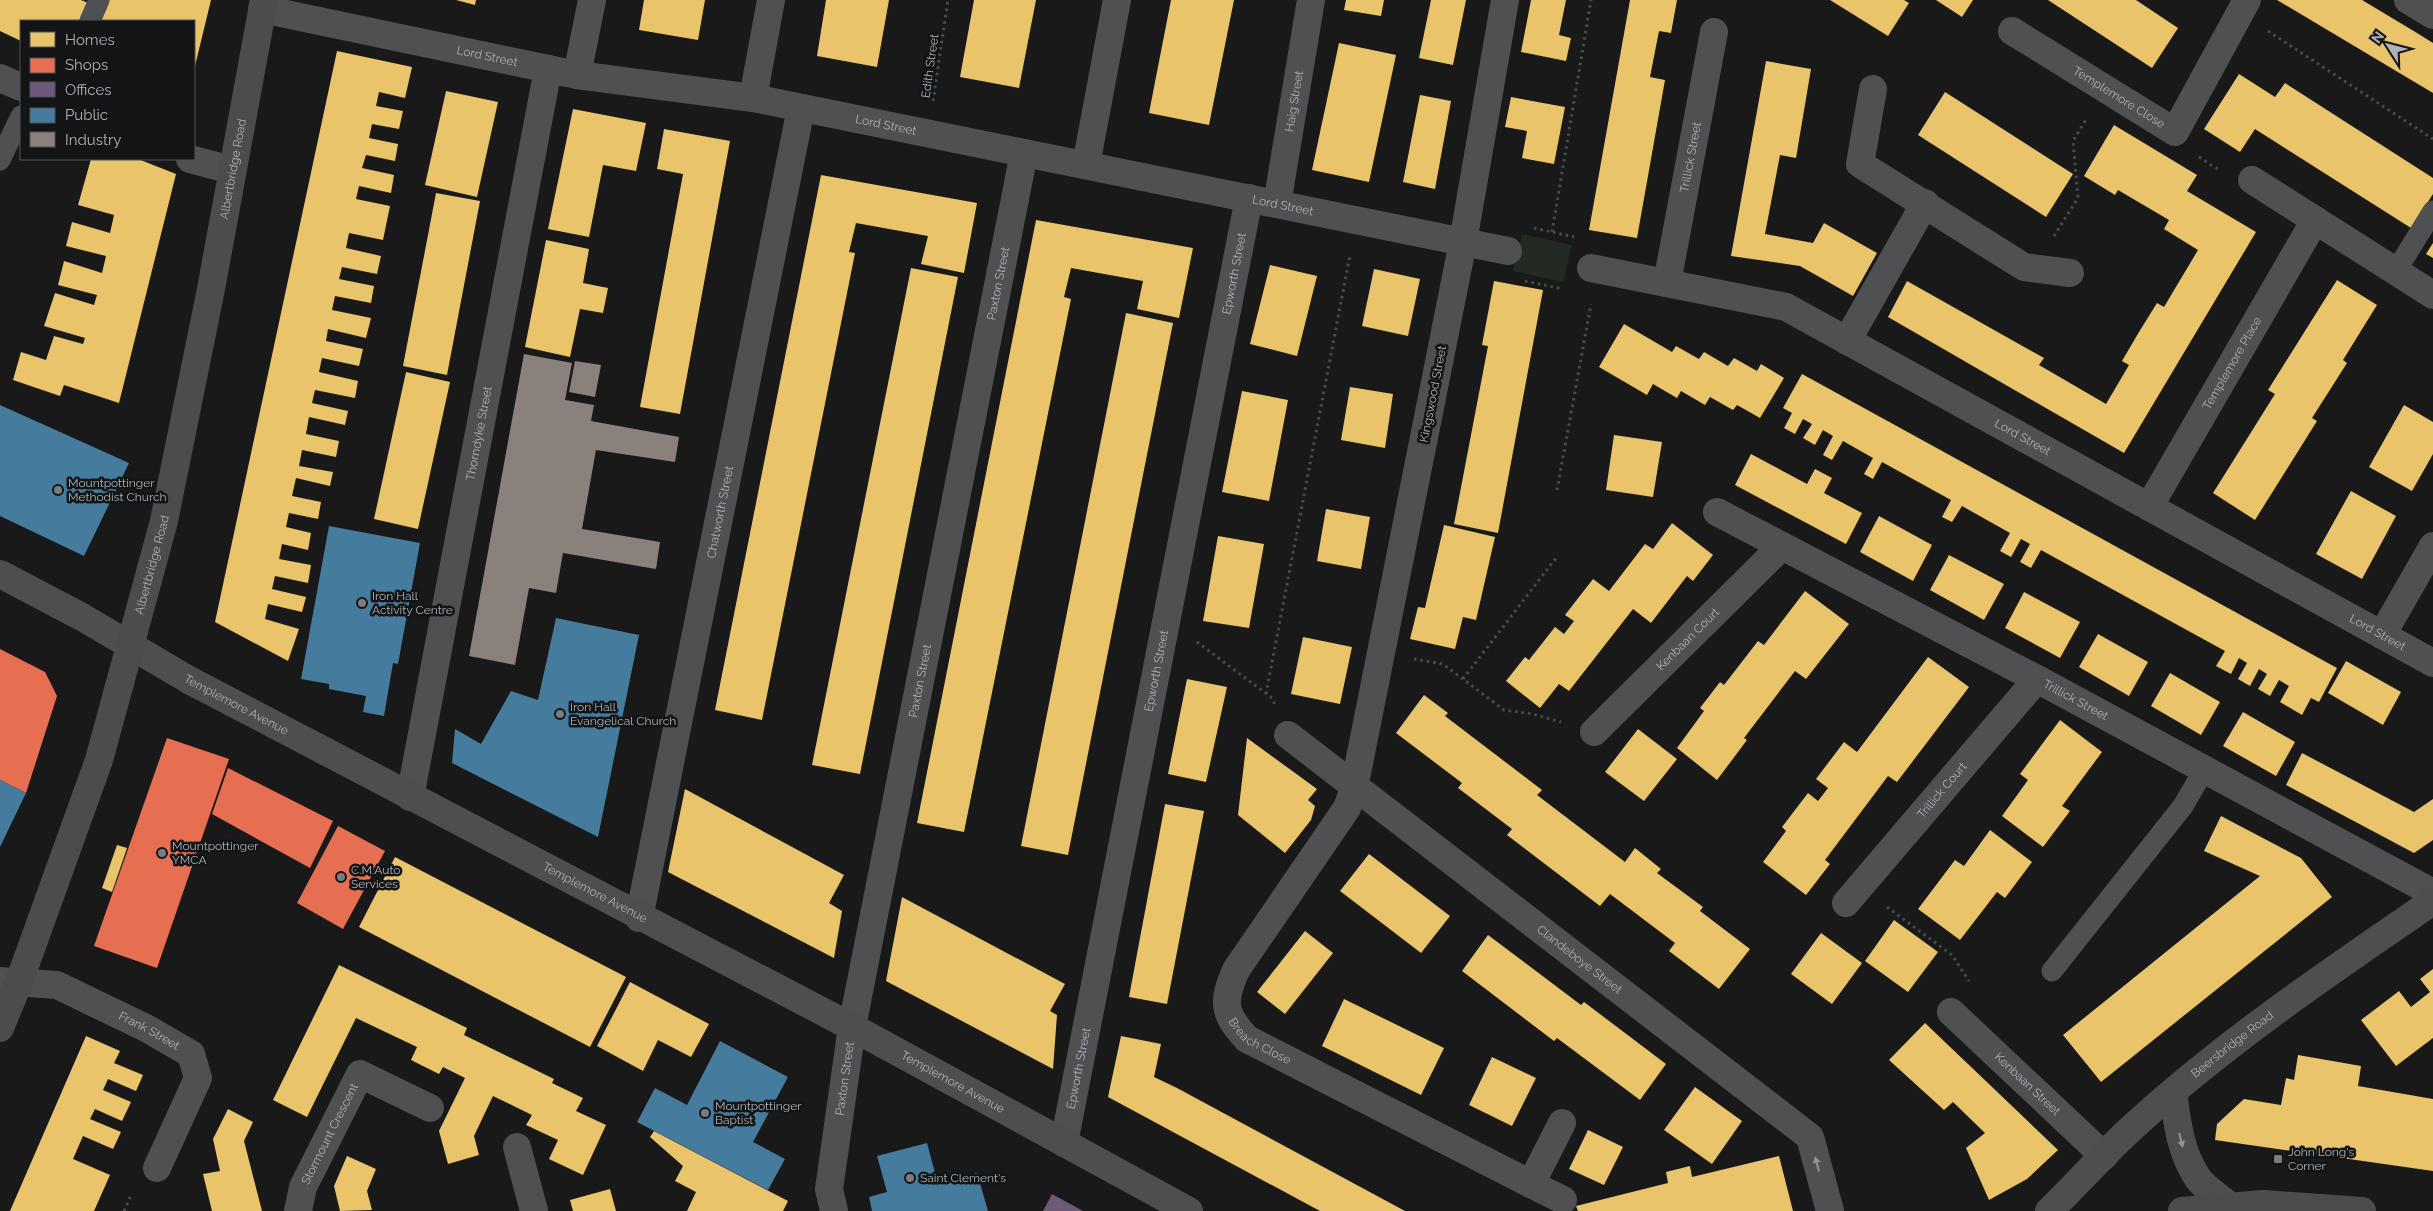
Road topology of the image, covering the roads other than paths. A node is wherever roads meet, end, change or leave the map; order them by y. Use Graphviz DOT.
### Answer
graph roads {
  1 [pos="99,0"];
  2 [pos="592,0"];
  3 [pos="771,0"];
  4 [pos="1117,0"];
  5 [pos="1311,0"];
  6 [pos="1505,0"];
  7 [pos="2408,0"];
  8 [pos="263,5"];
  9 [pos="2244,6"];
  10 [pos="2433,15"];
  11 [pos="90,20"];
  12 [pos="2012,31"];
  13 [pos="1714,32"];
  14 [pos="548,69"];
  15 [pos="577,75"];
  16 [pos="0,78"];
  17 [pos="20,87"];
  18 [pos="1873,89"];
  19 [pos="752,98"];
  20 [pos="801,108"];
  21 [pos="20,118"];
  22 [pos="1024,153"];
  23 [pos="0,160"];
  24 [pos="194,160"];
  25 [pos="1086,165"];
  26 [pos="231,170"];
  27 [pos="2252,180"];
  28 [pos="1249,198"];
  29 [pos="1925,203"];
  30 [pos="1277,204"];
  31 [pos="2433,212"];
  32 [pos="2315,220"];
  33 [pos="1463,242"];
  34 [pos="1508,251"];
  35 [pos="1588,266"];
  36 [pos="2396,271"];
  37 [pos="2070,273"];
  38 [pos="1667,283"];
  39 [pos="2433,295"];
  40 [pos="1847,341"];
  41 [pos="2149,506"];
  42 [pos="1716,512"];
  43 [pos="1782,546"];
  44 [pos="2433,546"];
  45 [pos="0,574"];
  46 [pos="2382,635"];
  47 [pos="132,646"];
  48 [pos="2433,663"];
  49 [pos="2037,679"];
  50 [pos="1594,732"];
  51 [pos="1288,735"];
  52 [pos="2204,770"];
  53 [pos="1354,788"];
  54 [pos="410,797"];
  55 [pos="2433,893"];
  56 [pos="1853,895"];
  57 [pos="2433,901"];
  58 [pos="639,918"];
  59 [pos="2052,971"];
  60 [pos="10,982"];
  61 [pos="1951,1012"];
  62 [pos="852,1027"];
  63 [pos="0,1028"];
  64 [pos="2173,1092"];
  65 [pos="430,1108"];
  66 [pos="1562,1123"];
  67 [pos="1064,1143"];
  68 [pos="517,1147"];
  69 [pos="2104,1156"];
  70 [pos="157,1168"];
  71 [pos="1531,1184"];
  72 [pos="1562,1200"];
  73 [pos="2228,1205"];
  74 [pos="298,1211"];
  75 [pos="534,1211"];
  76 [pos="834,1211"];
  77 [pos="1189,1211"];
  78 [pos="1830,1211"];
  79 [pos="2049,1211"];
  80 [pos="2182,1211"];
  81 [pos="2362,1211"];
  1 -- 11 [label="lane"];
  2 -- 15 [label="street"];
  3 -- 19 [label="street"];
  4 -- 25 [label="street"];
  5 -- 30 [label="street, Haig Street"];
  6 -- 33 [label="street, Kingswood Street"];
  7 -- 10 [label="street"];
  8 -- 14 [label="street, Lord Street"];
  8 -- 26 [label="main road, Albertbridge Road"];
  9 -- 12 [label="street, Templemore Close"];
  13 -- 38 [label="street, Trillick Street"];
  14 -- 15 [label="street, Lord Street"];
  14 -- 54 [label="street, Thorndyke Street"];
  15 -- 19 [label="street, Lord Street"];
  16 -- 17 [label="street"];
  18 -- 29 [label="street"];
  19 -- 20 [label="street, Lord Street"];
  20 -- 22 [label="street, Lord Street"];
  20 -- 58 [label="street, Chatworth Street"];
  21 -- 23 [label="lane"];
  22 -- 25 [label="street, Lord Street"];
  22 -- 62 [label="street, Paxton Street"];
  24 -- 26 [label="street"];
  25 -- 28 [label="street, Lord Street"];
  26 -- 47 [label="main road, Albertbridge Road"];
  27 -- 32 [label="street"];
  28 -- 30 [label="street, Lord Street"];
  28 -- 67 [label="street, Epworth Street"];
  29 -- 37 [label="street"];
  29 -- 40 [label="street"];
  30 -- 33 [label="street, Lord Street"];
  31 -- 36 [label="lane"];
  32 -- 36 [label="street"];
  32 -- 41 [label="street, Templemore Place"];
  33 -- 34 [label="street, Lord Street"];
  33 -- 53 [label="street, Kingswood Street"];
  35 -- 38 [label="street, Lord Street"];
  36 -- 39 [label="street"];
  38 -- 40 [label="street, Lord Street"];
  40 -- 41 [label="street, Lord Street"];
  41 -- 46 [label="street, Lord Street"];
  42 -- 43 [label="street, Trillick Street"];
  43 -- 49 [label="street, Trillick Street"];
  43 -- 50 [label="street, Kenbaan Court"];
  44 -- 46 [label="street"];
  45 -- 47 [label="street, Templemore Avenue"];
  46 -- 48 [label="street, Lord Street"];
  47 -- 54 [label="street, Templemore Avenue"];
  47 -- 60 [label="main road, Albertbridge Road"];
  49 -- 52 [label="street, Trillick Street"];
  49 -- 56 [label="street, Trillick Court"];
  51 -- 53 [label="street, Clandeboye Street"];
  52 -- 55 [label="street, Trillick Street"];
  52 -- 59 [label="lane"];
  53 -- 71 [label="street, Breach Close"];
  78 -- 53 [label="street, Clandeboye Street, one-way"];
  54 -- 58 [label="street, Templemore Avenue"];
  57 -- 64 [label="street, Beersbridge Road"];
  58 -- 62 [label="street, Templemore Avenue"];
  60 -- 63 [label="main road, Albertbridge Road"];
  60 -- 70 [label="street, Frank Street"];
  61 -- 69 [label="street, Kenbaan Street"];
  62 -- 67 [label="street, Templemore Avenue"];
  62 -- 76 [label="street, Paxton Street"];
  64 -- 69 [label="street, Beersbridge Road"];
  64 -- 73 [label="street, one-way"];
  65 -- 74 [label="street, Stormount Crescent"];
  66 -- 71 [label="street"];
  67 -- 77 [label="street, Templemore Avenue"];
  68 -- 75 [label="street"];
  69 -- 79 [label="street, Beersbridge Road"];
  71 -- 72 [label="street, Breach Close"];
  73 -- 80 [label="main road"];
  73 -- 81 [label="main road"];
}
